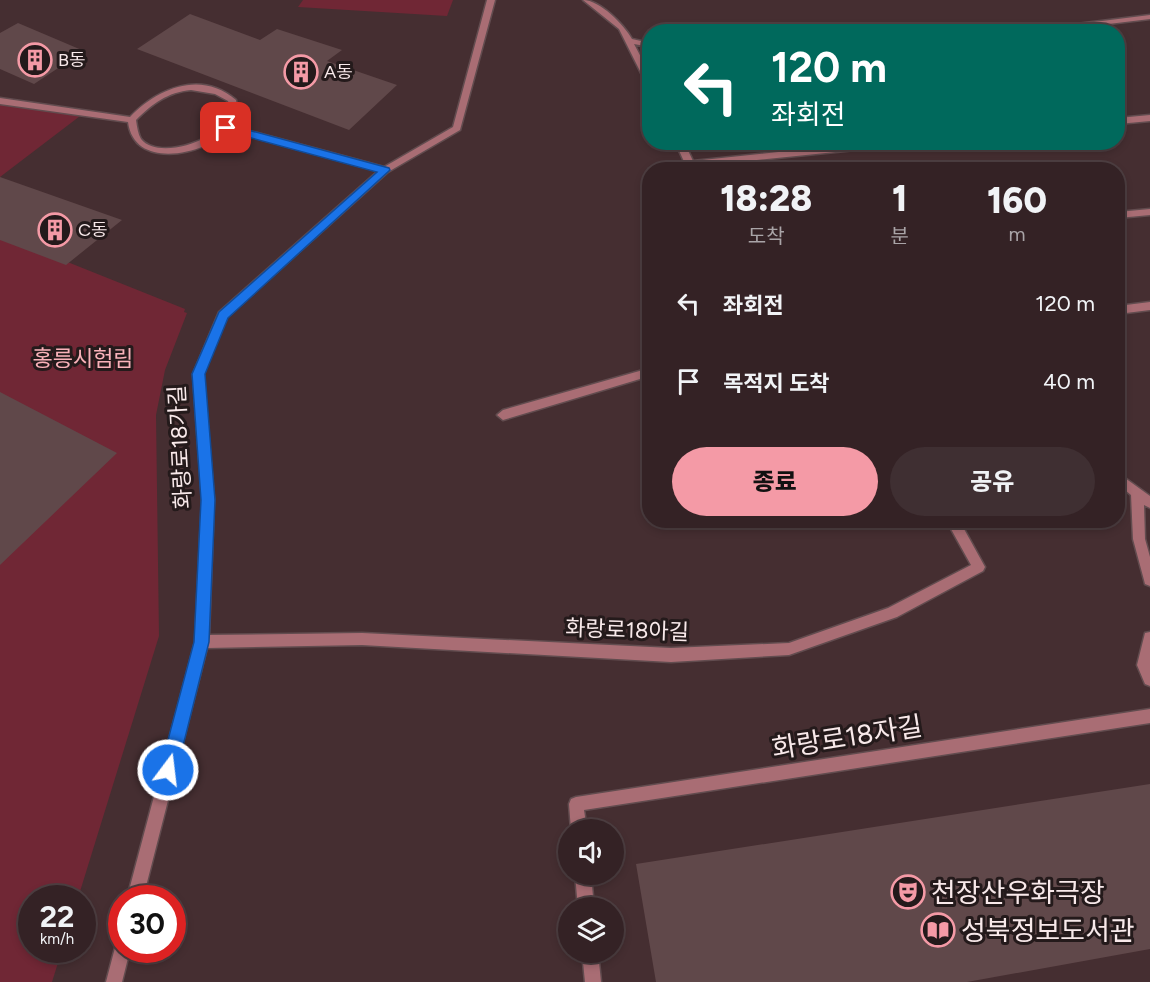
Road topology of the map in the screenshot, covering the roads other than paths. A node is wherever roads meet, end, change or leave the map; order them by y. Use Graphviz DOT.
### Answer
graph roads {
  1 [pos="491,0"];
  2 [pos="587,0"];
  3 [pos="1150,18"];
  4 [pos="1093,24"];
  5 [pos="628,41"];
  6 [pos="642,44"];
  7 [pos="642,68"];
  8 [pos="0,101"];
  9 [pos="1150,118"];
  10 [pos="132,120"];
  11 [pos="1125,120"];
  12 [pos="226,128"];
  13 [pos="839,150"];
  14 [pos="742,162"];
  15 [pos="385,170"];
  16 [pos="1150,212"];
  17 [pos="1125,215"];
  18 [pos="1150,306"];
  19 [pos="1125,309"];
  20 [pos="642,374"];
  21 [pos="503,415"];
  22 [pos="1125,484"];
  23 [pos="1137,494"];
  24 [pos="1150,503"];
  25 [pos="957,528"];
  26 [pos="1150,580"];
  27 [pos="1150,638"];
  28 [pos="202,642"];
  29 [pos="1150,679"];
  30 [pos="1150,716"];
  31 [pos="578,819"];
  32 [pos="138,885"];
  33 [pos="119,963"];
  34 [pos="591,963"];
  35 [pos="114,982"];
  36 [pos="593,982"];
  1 -- 15 [label="street, 화랑로18가길"];
  2 -- 5 [label="street"];
  3 -- 4 [label="street"];
  5 -- 6 [label="street"];
  5 -- 7 [label="street"];
  8 -- 10 [label="street"];
  9 -- 11 [label="street"];
  10 -- 12 [label="street"];
  10 -- 12 [label="street"];
  12 -- 15 [label="street"];
  13 -- 14 [label="street"];
  15 -- 28 [label="street, 화랑로18가길"];
  16 -- 17 [label="street"];
  18 -- 19 [label="street"];
  20 -- 21 [label="street"];
  22 -- 23 [label="street"];
  23 -- 24 [label="street"];
  23 -- 26 [label="street"];
  25 -- 28 [label="street, 화랑로18아길"];
  27 -- 29 [label="street"];
  28 -- 32 [label="street, 화랑로18가길"];
  30 -- 31 [label="street, 화랑로18자길"];
  33 -- 35 [label="street"];
  34 -- 36 [label="street"];
}
